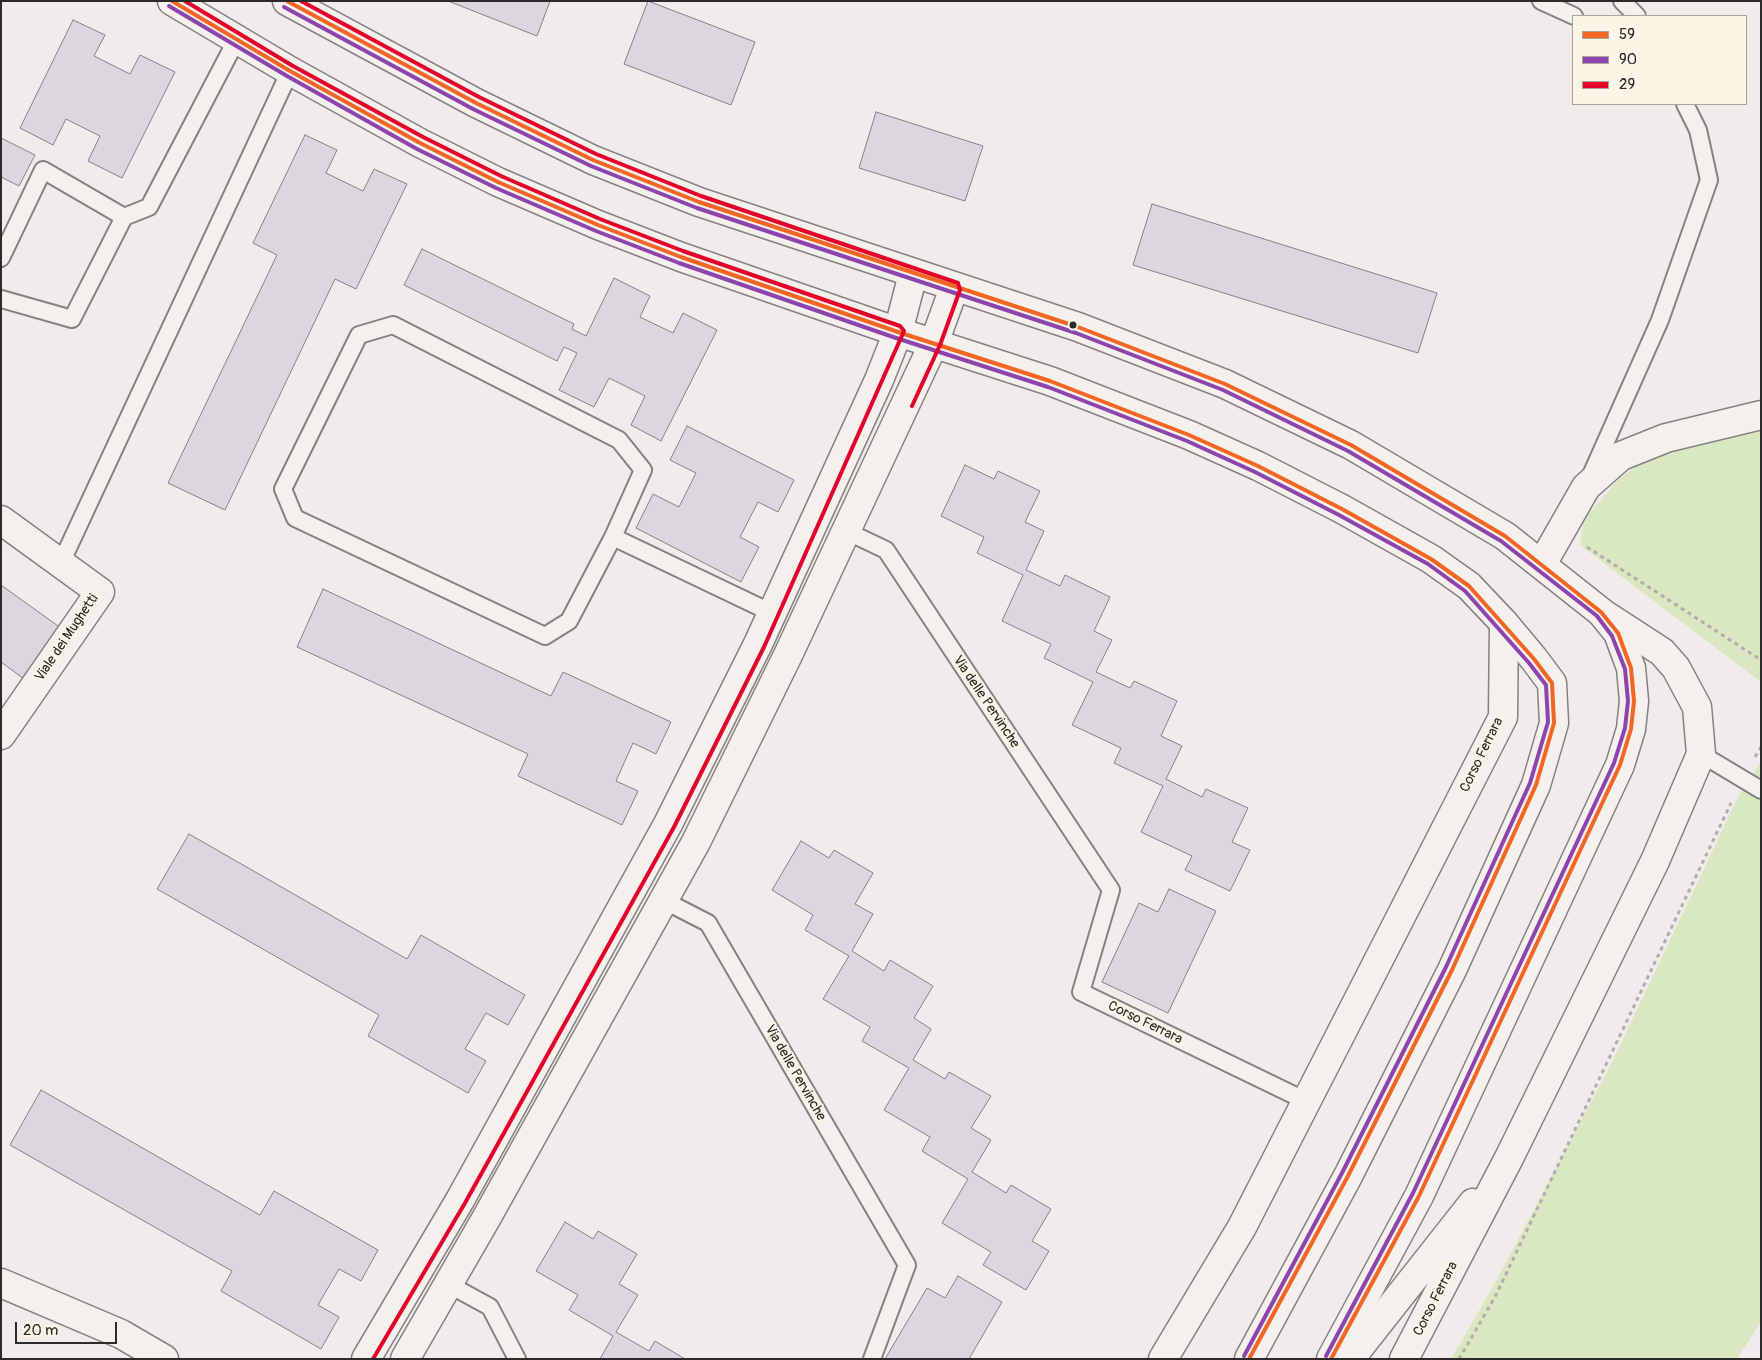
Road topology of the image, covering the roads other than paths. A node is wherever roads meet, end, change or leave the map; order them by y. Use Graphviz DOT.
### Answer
graph roads {
  1 [pos="172,1"];
  2 [pos="287,1"];
  3 [pos="1541,1"];
  4 [pos="1622,1"];
  5 [pos="1572,15"];
  6 [pos="1636,15"];
  7 [pos="237,40"];
  8 [pos="290,71"];
  9 [pos="1685,105"];
  10 [pos="124,217"];
  11 [pos="1,258"];
  12 [pos="913,274"];
  13 [pos="954,288"];
  14 [pos="1,299"];
  15 [pos="898,332"];
  16 [pos="934,343"];
  17 [pos="1761,415"];
  18 [pos="1586,487"];
  19 [pos="1,520"];
  20 [pos="846,531"];
  21 [pos="613,537"];
  22 [pos="61,563"];
  23 [pos="1542,564"];
  24 [pos="1601,612"];
  25 [pos="772,613"];
  26 [pos="1504,624"];
  27 [pos="1,734"];
  28 [pos="1701,754"];
  29 [pos="1761,790"];
  30 [pos="1111,890"];
  31 [pos="663,900"];
  32 [pos="1306,1101"];
  33 [pos="1509,1158"];
  34 [pos="1,1284"];
  35 [pos="448,1284"];
  36 [pos="164,1359"];
  37 [pos="366,1359"];
  38 [pos="405,1359"];
  39 [pos="516,1359"];
  40 [pos="872,1359"];
  41 [pos="1163,1359"];
  42 [pos="1249,1359"];
  43 [pos="1331,1359"];
  44 [pos="1350,1359"];
  45 [pos="1404,1359"];
  1 -- 7 [label="street"];
  2 -- 12 [label="street"];
  3 -- 5 [label="lane"];
  4 -- 6 [label="lane"];
  7 -- 8 [label="street"];
  7 -- 10 [label="lane"];
  8 -- 15 [label="street"];
  8 -- 22 [label="lane"];
  9 -- 18 [label="lane"];
  10 -- 11 [label="lane"];
  10 -- 14 [label="lane"];
  12 -- 13 [label="street"];
  12 -- 15 [label="street"];
  13 -- 16 [label="street"];
  13 -- 23 [label="street"];
  15 -- 16 [label="street"];
  15 -- 25 [label="street"];
  16 -- 20 [label="street"];
  16 -- 26 [label="street"];
  17 -- 18 [label="street"];
  18 -- 23 [label="street"];
  19 -- 22 [label="street, Viale dei Mughetti"];
  20 -- 30 [label="lane, Via delle Pervinche"];
  20 -- 31 [label="street"];
  21 -- 21 [label="lane"];
  21 -- 25 [label="lane"];
  22 -- 27 [label="street, Viale dei Mughetti"];
  23 -- 24 [label="street"];
  24 -- 28 [label="street, Corso Ferrara"];
  24 -- 43 [label="street"];
  25 -- 37 [label="street"];
  26 -- 32 [label="street, Corso Ferrara"];
  26 -- 42 [label="street"];
  28 -- 29 [label="lane"];
  28 -- 33 [label="street, Corso Ferrara"];
  30 -- 32 [label="lane, Corso Ferrara"];
  31 -- 35 [label="street"];
  31 -- 40 [label="lane, Via delle Pervinche"];
  32 -- 41 [label="street, Corso Ferrara"];
  33 -- 44 [label="street, Corso Ferrara"];
  33 -- 45 [label="street, Corso Ferrara"];
  34 -- 36 [label="street"];
  35 -- 38 [label="street"];
  35 -- 39 [label="lane"];
}
